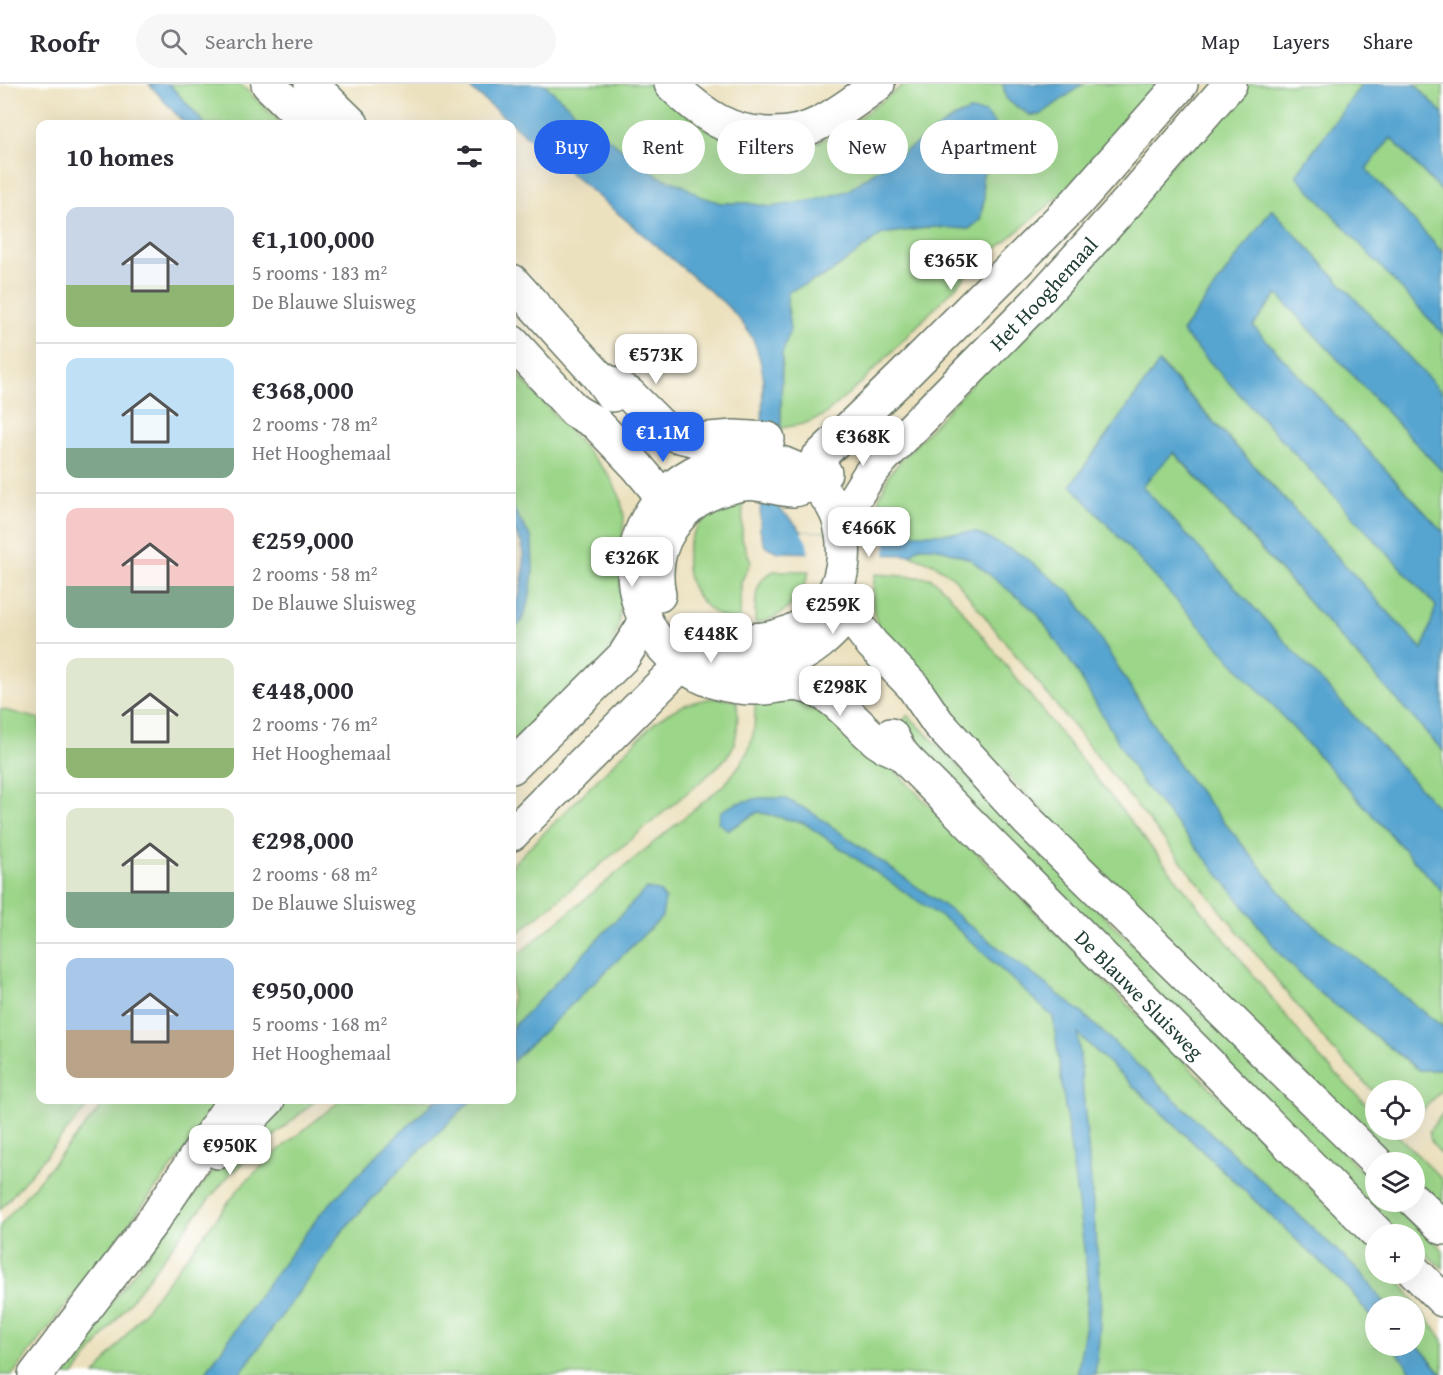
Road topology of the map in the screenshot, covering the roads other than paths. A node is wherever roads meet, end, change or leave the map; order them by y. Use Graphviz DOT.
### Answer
graph roads {
  1 [pos="268,84"];
  2 [pos="311,84"];
  3 [pos="671,84"];
  4 [pos="878,84"];
  5 [pos="1181,84"];
  6 [pos="1230,84"];
  7 [pos="305,120"];
  8 [pos="348,120"];
  9 [pos="516,285"];
  10 [pos="516,346"];
  11 [pos="599,377"];
  12 [pos="734,461"];
  13 [pos="800,465"];
  14 [pos="697,473"];
  15 [pos="854,499"];
  16 [pos="662,512"];
  17 [pos="853,532"];
  18 [pos="843,601"];
  19 [pos="645,623"];
  20 [pos="704,660"];
  21 [pos="786,665"];
  22 [pos="516,763"];
  23 [pos="516,830"];
  24 [pos="231,1104"];
  25 [pos="264,1104"];
  26 [pos="1366,1152"];
  27 [pos="1425,1211"];
  28 [pos="155,1218"];
  29 [pos="1368,1224"];
  30 [pos="1443,1228"];
  31 [pos="1425,1282"];
  32 [pos="1443,1300"];
  33 [pos="35,1375"];
  1 -- 7 [label="main road"];
  2 -- 8 [label="main road"];
  3 -- 4 [label="main road"];
  5 -- 13 [label="main road, Het Hooghemaal"];
  6 -- 15 [label="main road, Het Hooghemaal"];
  9 -- 11 [label="main road"];
  10 -- 16 [label="main road"];
  11 -- 12 [label="main road"];
  11 -- 14 [label="main road"];
  12 -- 13 [label="main road"];
  12 -- 13 [label="main road"];
  12 -- 14 [label="main road"];
  12 -- 16 [label="main road"];
  13 -- 15 [label="main road"];
  13 -- 17 [label="main road"];
  14 -- 16 [label="main road"];
  15 -- 17 [label="main road"];
  16 -- 19 [label="main road"];
  16 -- 20 [label="main road"];
  17 -- 18 [label="main road"];
  18 -- 21 [label="main road"];
  18 -- 26 [label="main road"];
  19 -- 20 [label="main road"];
  19 -- 22 [label="main road"];
  20 -- 21 [label="main road"];
  20 -- 23 [label="main road"];
  21 -- 29 [label="main road, De Blauwe Sluisweg"];
  24 -- 28 [label="main road"];
  25 -- 28 [label="main road"];
  27 -- 30 [label="main road"];
  28 -- 33 [label="main road"];
  31 -- 32 [label="main road"];
}
